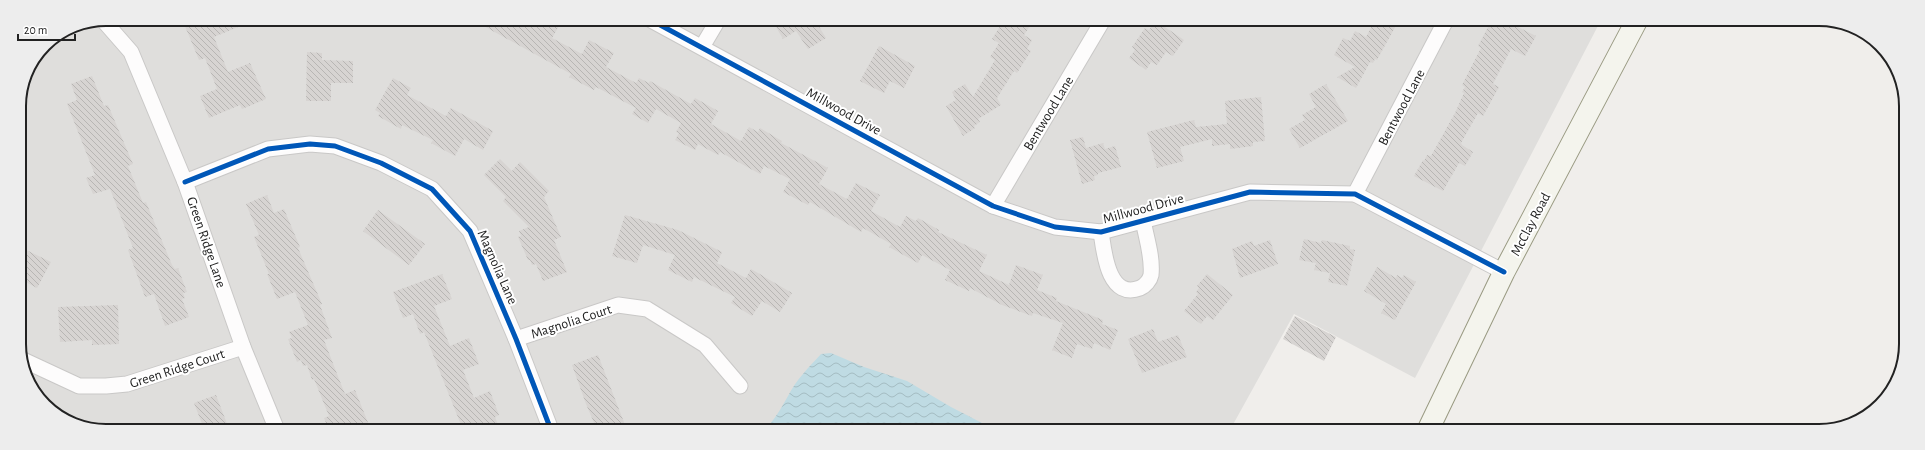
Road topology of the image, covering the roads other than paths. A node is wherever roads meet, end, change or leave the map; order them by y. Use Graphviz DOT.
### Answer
graph roads {
  1 [pos="108,26"];
  2 [pos="662,26"];
  3 [pos="714,26"];
  4 [pos="1099,26"];
  5 [pos="1443,26"];
  6 [pos="1634,26"];
  7 [pos="702,47"];
  8 [pos="185,182"];
  9 [pos="1355,194"];
  10 [pos="993,206"];
  11 [pos="1143,220"];
  12 [pos="1100,232"];
  13 [pos="1504,272"];
  14 [pos="516,339"];
  15 [pos="243,347"];
  16 [pos="28,362"];
  17 [pos="740,386"];
  18 [pos="275,424"];
  19 [pos="549,424"];
  20 [pos="1431,424"];
  1 -- 8 [label="street, Green Ridge Lane"];
  2 -- 7 [label="street, Millwood Drive"];
  3 -- 7 [label="street"];
  4 -- 10 [label="street, Bentwood Lane"];
  5 -- 9 [label="street, Bentwood Lane"];
  6 -- 13 [label="main road, McClay Road"];
  7 -- 10 [label="street, Millwood Drive"];
  8 -- 14 [label="street, Magnolia Lane"];
  8 -- 15 [label="street, Green Ridge Lane"];
  9 -- 11 [label="street, Millwood Drive"];
  9 -- 13 [label="street, Millwood Drive"];
  10 -- 12 [label="street, Millwood Drive"];
  11 -- 12 [label="street, Millwood Drive"];
  11 -- 12 [label="street, Millwood Drive"];
  13 -- 20 [label="main road, McClay Road"];
  14 -- 17 [label="street, Magnolia Court"];
  14 -- 19 [label="street, Magnolia Lane"];
  15 -- 16 [label="street, Green Ridge Court"];
  15 -- 18 [label="street, Green Ridge Lane"];
}
